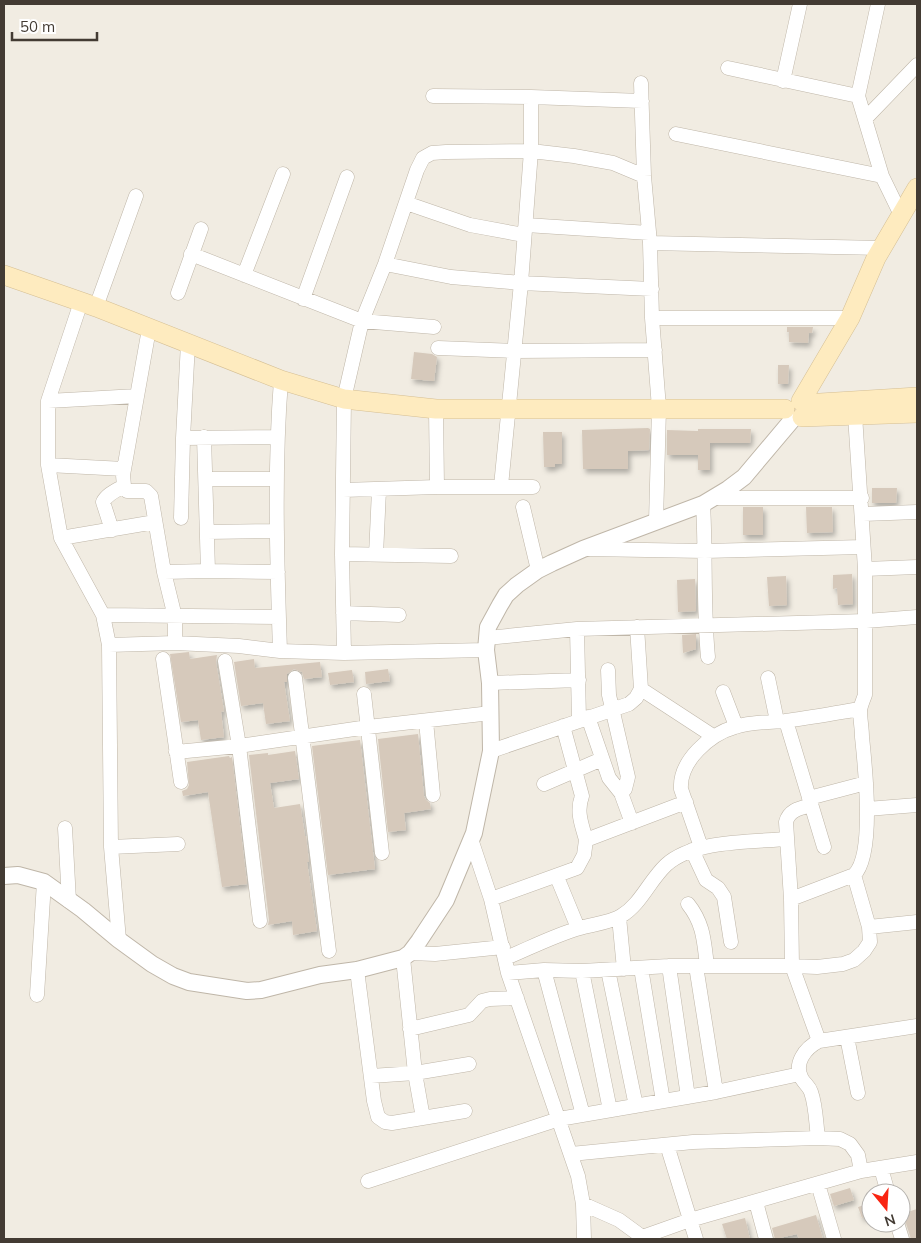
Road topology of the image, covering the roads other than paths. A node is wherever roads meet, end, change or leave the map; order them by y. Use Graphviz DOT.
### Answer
graph roads {
  1 [pos="800,4"];
  2 [pos="878,4"];
  3 [pos="917,65"];
  4 [pos="728,68"];
  5 [pos="783,80"];
  6 [pos="641,83"];
  7 [pos="433,96"];
  8 [pos="858,96"];
  9 [pos="531,97"];
  10 [pos="642,101"];
  11 [pos="865,119"];
  12 [pos="676,134"];
  13 [pos="531,151"];
  14 [pos="284,174"];
  15 [pos="644,176"];
  16 [pos="882,176"];
  17 [pos="347,177"];
  18 [pos="917,188"];
  19 [pos="136,196"];
  20 [pos="406,203"];
  21 [pos="901,215"];
  22 [pos="201,229"];
  23 [pos="525,230"];
  24 [pos="649,238"];
  25 [pos="882,248"];
  26 [pos="192,254"];
  27 [pos="385,264"];
  28 [pos="4,275"];
  29 [pos="244,275"];
  30 [pos="521,283"];
  31 [pos="652,289"];
  32 [pos="178,294"];
  33 [pos="302,299"];
  34 [pos="88,304"];
  35 [pos="652,318"];
  36 [pos="850,318"];
  37 [pos="362,321"];
  38 [pos="434,327"];
  39 [pos="148,329"];
  40 [pos="188,343"];
  41 [pos="438,348"];
  42 [pos="655,350"];
  43 [pos="515,351"];
  44 [pos="281,380"];
  45 [pos="137,396"];
  46 [pos="917,397"];
  47 [pos="344,399"];
  48 [pos="48,401"];
  49 [pos="659,408"];
  50 [pos="436,409"];
  51 [pos="509,409"];
  52 [pos="797,410"];
  53 [pos="917,413"];
  54 [pos="855,415"];
  55 [pos="204,437"];
  56 [pos="277,437"];
  57 [pos="183,438"];
  58 [pos="48,466"];
  59 [pos="124,469"];
  60 [pos="206,479"];
  61 [pos="276,479"];
  62 [pos="124,486"];
  63 [pos="501,486"];
  64 [pos="437,487"];
  65 [pos="533,487"];
  66 [pos="343,490"];
  67 [pos="379,490"];
  68 [pos="862,498"];
  69 [pos="709,501"];
  70 [pos="523,506"];
  71 [pos="917,512"];
  72 [pos="862,514"];
  73 [pos="181,518"];
  74 [pos="155,522"];
  75 [pos="656,522"];
  76 [pos="112,530"];
  77 [pos="277,531"];
  78 [pos="207,532"];
  79 [pos="61,538"];
  80 [pos="863,547"];
  81 [pos="583,549"];
  82 [pos="705,551"];
  83 [pos="342,554"];
  84 [pos="376,554"];
  85 [pos="451,556"];
  86 [pos="917,567"];
  87 [pos="865,569"];
  88 [pos="538,570"];
  89 [pos="208,571"];
  90 [pos="164,572"];
  91 [pos="278,572"];
  92 [pos="343,614"];
  93 [pos="103,615"];
  94 [pos="399,615"];
  95 [pos="174,617"];
  96 [pos="279,617"];
  97 [pos="917,617"];
  98 [pos="866,621"];
  99 [pos="705,625"];
  100 [pos="637,627"];
  101 [pos="577,629"];
  102 [pos="175,643"];
  103 [pos="487,644"];
  104 [pos="109,646"];
  105 [pos="280,651"];
  106 [pos="344,653"];
  107 [pos="708,657"];
  108 [pos="163,659"];
  109 [pos="225,661"];
  110 [pos="608,670"];
  111 [pos="295,678"];
  112 [pos="768,678"];
  113 [pos="579,680"];
  114 [pos="490,683"];
  115 [pos="641,689"];
  116 [pos="723,692"];
  117 [pos="364,694"];
  118 [pos="860,709"];
  119 [pos="612,711"];
  120 [pos="491,713"];
  121 [pos="584,719"];
  122 [pos="426,721"];
  123 [pos="781,721"];
  124 [pos="563,726"];
  125 [pos="736,726"];
  126 [pos="368,728"];
  127 [pos="714,736"];
  128 [pos="302,738"];
  129 [pos="239,746"];
  130 [pos="491,750"];
  131 [pos="176,752"];
  132 [pos="602,759"];
  133 [pos="576,771"];
  134 [pos="181,782"];
  135 [pos="866,783"];
  136 [pos="544,784"];
  137 [pos="621,792"];
  138 [pos="432,795"];
  139 [pos="686,802"];
  140 [pos="810,802"];
  141 [pos="917,805"];
  142 [pos="867,809"];
  143 [pos="632,823"];
  144 [pos="64,828"];
  145 [pos="471,839"];
  146 [pos="787,839"];
  147 [pos="586,840"];
  148 [pos="178,844"];
  149 [pos="111,847"];
  150 [pos="824,847"];
  151 [pos="697,848"];
  152 [pos="382,854"];
  153 [pos="854,875"];
  154 [pos="4,876"];
  155 [pos="557,877"];
  156 [pos="44,882"];
  157 [pos="791,899"];
  158 [pos="492,900"];
  159 [pos="70,901"];
  160 [pos="688,904"];
  161 [pos="619,917"];
  162 [pos="260,921"];
  163 [pos="917,922"];
  164 [pos="869,927"];
  165 [pos="578,928"];
  166 [pos="119,940"];
  167 [pos="731,942"];
  168 [pos="329,950"];
  169 [pos="504,952"];
  170 [pos="406,956"];
  171 [pos="669,966"];
  172 [pos="702,966"];
  173 [pos="792,966"];
  174 [pos="641,968"];
  175 [pos="624,969"];
  176 [pos="357,970"];
  177 [pos="544,970"];
  178 [pos="608,970"];
  179 [pos="582,971"];
  180 [pos="508,973"];
  181 [pos="37,995"];
  182 [pos="517,998"];
  183 [pos="917,1026"];
  184 [pos="410,1029"];
  185 [pos="847,1036"];
  186 [pos="819,1041"];
  187 [pos="469,1064"];
  188 [pos="415,1072"];
  189 [pos="800,1074"];
  190 [pos="371,1076"];
  191 [pos="716,1092"];
  192 [pos="858,1093"];
  193 [pos="688,1096"];
  194 [pos="663,1101"];
  195 [pos="636,1106"];
  196 [pos="465,1110"];
  197 [pos="610,1110"];
  198 [pos="583,1115"];
  199 [pos="423,1118"];
  200 [pos="559,1119"];
  201 [pos="818,1138"];
  202 [pos="667,1145"];
  203 [pos="571,1154"];
  204 [pos="917,1162"];
  205 [pos="881,1168"];
  206 [pos="861,1171"];
  207 [pos="368,1182"];
  208 [pos="885,1183"];
  209 [pos="818,1184"];
  210 [pos="756,1202"];
  211 [pos="583,1204"];
  212 [pos="690,1220"];
  213 [pos="643,1238"];
  214 [pos="584,1239"];
  215 [pos="696,1239"];
  216 [pos="766,1239"];
  217 [pos="834,1239"];
  1 -- 5 [label="street"];
  2 -- 8 [label="street"];
  3 -- 11 [label="street"];
  4 -- 5 [label="street"];
  5 -- 8 [label="street"];
  6 -- 10 [label="street"];
  7 -- 9 [label="street"];
  8 -- 11 [label="street"];
  9 -- 10 [label="street"];
  9 -- 13 [label="street"];
  10 -- 15 [label="street"];
  11 -- 16 [label="street"];
  12 -- 16 [label="street"];
  13 -- 15 [label="street"];
  13 -- 20 [label="street"];
  13 -- 23 [label="street"];
  14 -- 29 [label="street"];
  15 -- 24 [label="street"];
  16 -- 21 [label="street"];
  17 -- 33 [label="street"];
  18 -- 21 [label="main road"];
  19 -- 34 [label="street"];
  20 -- 23 [label="street"];
  20 -- 27 [label="street"];
  21 -- 25 [label="main road"];
  22 -- 26 [label="street"];
  23 -- 24 [label="street"];
  23 -- 30 [label="street"];
  24 -- 25 [label="street"];
  24 -- 31 [label="street"];
  25 -- 36 [label="main road"];
  26 -- 29 [label="street"];
  26 -- 32 [label="street"];
  27 -- 30 [label="street"];
  27 -- 37 [label="street"];
  28 -- 34 [label="main road"];
  29 -- 33 [label="street"];
  30 -- 31 [label="street"];
  30 -- 43 [label="street"];
  31 -- 35 [label="street"];
  33 -- 37 [label="street"];
  34 -- 39 [label="main road"];
  34 -- 48 [label="street"];
  35 -- 36 [label="street"];
  35 -- 42 [label="street"];
  36 -- 52 [label="main road"];
  37 -- 38 [label="street"];
  37 -- 47 [label="street"];
  39 -- 40 [label="main road"];
  39 -- 45 [label="street"];
  40 -- 44 [label="main road"];
  40 -- 57 [label="street"];
  41 -- 43 [label="street"];
  42 -- 43 [label="street"];
  42 -- 49 [label="street"];
  43 -- 51 [label="street"];
  44 -- 47 [label="main road"];
  44 -- 56 [label="street"];
  45 -- 48 [label="street"];
  45 -- 59 [label="street"];
  46 -- 52 [label="main road"];
  47 -- 50 [label="main road"];
  47 -- 66 [label="street"];
  48 -- 58 [label="street"];
  49 -- 51 [label="main road"];
  49 -- 52 [label="main road"];
  49 -- 75 [label="street"];
  50 -- 51 [label="main road"];
  50 -- 64 [label="street"];
  51 -- 63 [label="street"];
  52 -- 54 [label="main road"];
  52 -- 69 [label="street"];
  53 -- 54 [label="main road"];
  54 -- 68 [label="street"];
  55 -- 56 [label="street"];
  55 -- 57 [label="street"];
  55 -- 60 [label="street"];
  56 -- 61 [label="street"];
  57 -- 73 [label="street"];
  58 -- 59 [label="street"];
  58 -- 79 [label="street"];
  59 -- 62 [label="street"];
  60 -- 61 [label="street"];
  60 -- 78 [label="street"];
  61 -- 77 [label="street"];
  62 -- 74 [label="street"];
  62 -- 76 [label="street"];
  63 -- 64 [label="street"];
  63 -- 65 [label="street"];
  64 -- 67 [label="street"];
  66 -- 67 [label="street"];
  66 -- 83 [label="street"];
  67 -- 84 [label="street"];
  68 -- 69 [label="street"];
  68 -- 72 [label="street"];
  69 -- 75 [label="street"];
  69 -- 82 [label="street"];
  70 -- 88 [label="street"];
  71 -- 72 [label="street"];
  72 -- 80 [label="street"];
  74 -- 76 [label="street"];
  74 -- 90 [label="street"];
  75 -- 81 [label="street"];
  76 -- 79 [label="street"];
  77 -- 78 [label="street"];
  77 -- 91 [label="street"];
  78 -- 89 [label="street"];
  79 -- 93 [label="street"];
  80 -- 82 [label="street"];
  80 -- 87 [label="street"];
  81 -- 82 [label="street"];
  81 -- 88 [label="street"];
  82 -- 99 [label="street"];
  83 -- 84 [label="street"];
  83 -- 92 [label="street"];
  84 -- 85 [label="street"];
  86 -- 87 [label="street"];
  87 -- 98 [label="street"];
  88 -- 103 [label="street"];
  89 -- 90 [label="street"];
  89 -- 91 [label="street"];
  90 -- 95 [label="street"];
  91 -- 96 [label="street"];
  92 -- 94 [label="street"];
  92 -- 106 [label="street"];
  93 -- 95 [label="street"];
  93 -- 104 [label="street"];
  95 -- 96 [label="street"];
  95 -- 102 [label="street"];
  96 -- 105 [label="street"];
  97 -- 98 [label="street"];
  98 -- 99 [label="street"];
  98 -- 118 [label="street"];
  99 -- 100 [label="street"];
  99 -- 107 [label="street"];
  100 -- 101 [label="street"];
  100 -- 115 [label="street"];
  101 -- 103 [label="street"];
  101 -- 113 [label="street"];
  102 -- 104 [label="street"];
  102 -- 105 [label="street"];
  103 -- 106 [label="street"];
  103 -- 114 [label="street"];
  104 -- 149 [label="street"];
  105 -- 106 [label="street"];
  108 -- 131 [label="street"];
  109 -- 129 [label="street"];
  110 -- 119 [label="street"];
  111 -- 128 [label="street"];
  112 -- 123 [label="street"];
  113 -- 114 [label="street"];
  113 -- 121 [label="street"];
  114 -- 120 [label="street"];
  115 -- 119 [label="street"];
  115 -- 127 [label="street"];
  116 -- 125 [label="street"];
  117 -- 126 [label="street"];
  118 -- 123 [label="street"];
  118 -- 135 [label="street"];
  119 -- 121 [label="street"];
  119 -- 137 [label="street"];
  120 -- 122 [label="street"];
  120 -- 130 [label="street"];
  121 -- 124 [label="street"];
  121 -- 132 [label="street"];
  122 -- 126 [label="street"];
  122 -- 138 [label="street"];
  123 -- 125 [label="street"];
  123 -- 140 [label="street"];
  124 -- 130 [label="street"];
  124 -- 133 [label="street"];
  125 -- 127 [label="street"];
  126 -- 128 [label="street"];
  126 -- 152 [label="street"];
  127 -- 139 [label="street"];
  128 -- 129 [label="street"];
  128 -- 168 [label="street"];
  129 -- 131 [label="street"];
  129 -- 162 [label="street"];
  130 -- 145 [label="street"];
  131 -- 134 [label="street"];
  132 -- 133 [label="street"];
  132 -- 137 [label="street"];
  133 -- 136 [label="street"];
  133 -- 147 [label="street"];
  135 -- 140 [label="street"];
  135 -- 142 [label="street"];
  137 -- 143 [label="street"];
  139 -- 143 [label="street"];
  139 -- 151 [label="street"];
  140 -- 146 [label="street"];
  140 -- 150 [label="street"];
  141 -- 142 [label="street"];
  142 -- 153 [label="street"];
  143 -- 147 [label="street"];
  144 -- 159 [label="street"];
  145 -- 158 [label="street"];
  145 -- 170 [label="street"];
  146 -- 151 [label="street"];
  146 -- 157 [label="street"];
  147 -- 155 [label="street"];
  148 -- 149 [label="street"];
  149 -- 166 [label="street"];
  151 -- 161 [label="street"];
  151 -- 167 [label="street"];
  153 -- 157 [label="street"];
  153 -- 164 [label="street"];
  154 -- 156 [label="street"];
  155 -- 158 [label="street"];
  155 -- 165 [label="street"];
  156 -- 159 [label="street"];
  156 -- 181 [label="street"];
  157 -- 173 [label="street"];
  158 -- 169 [label="street"];
  159 -- 166 [label="street"];
  160 -- 172 [label="street"];
  161 -- 165 [label="street"];
  161 -- 175 [label="street"];
  163 -- 164 [label="street"];
  164 -- 173 [label="street"];
  165 -- 169 [label="street"];
  166 -- 176 [label="street"];
  169 -- 170 [label="street"];
  169 -- 180 [label="street"];
  170 -- 176 [label="street"];
  170 -- 184 [label="street"];
  171 -- 172 [label="street"];
  171 -- 174 [label="street"];
  171 -- 193 [label="street"];
  172 -- 173 [label="street"];
  172 -- 191 [label="street"];
  173 -- 186 [label="street"];
  174 -- 175 [label="street"];
  174 -- 194 [label="street"];
  175 -- 178 [label="street"];
  176 -- 190 [label="street"];
  177 -- 179 [label="street"];
  177 -- 180 [label="street"];
  177 -- 198 [label="street"];
  178 -- 179 [label="street"];
  178 -- 195 [label="street"];
  179 -- 197 [label="street"];
  180 -- 182 [label="street"];
  182 -- 184 [label="street"];
  182 -- 200 [label="street"];
  183 -- 185 [label="street"];
  184 -- 188 [label="street"];
  185 -- 186 [label="street"];
  185 -- 192 [label="street"];
  186 -- 189 [label="street"];
  187 -- 188 [label="street"];
  188 -- 190 [label="street"];
  188 -- 199 [label="street"];
  189 -- 191 [label="street"];
  189 -- 201 [label="street"];
  190 -- 199 [label="street"];
  191 -- 193 [label="street"];
  193 -- 194 [label="street"];
  194 -- 195 [label="street"];
  195 -- 197 [label="street"];
  196 -- 199 [label="street"];
  197 -- 198 [label="street"];
  198 -- 200 [label="street"];
  200 -- 203 [label="street"];
  200 -- 207 [label="street"];
  201 -- 202 [label="street"];
  201 -- 206 [label="street"];
  202 -- 203 [label="street"];
  202 -- 212 [label="street"];
  203 -- 211 [label="street"];
  204 -- 205 [label="street"];
  205 -- 206 [label="street"];
  205 -- 208 [label="street"];
  206 -- 209 [label="street"];
  209 -- 210 [label="street"];
  209 -- 217 [label="street"];
  210 -- 212 [label="street"];
  210 -- 216 [label="street"];
  211 -- 213 [label="street"];
  211 -- 214 [label="street"];
  212 -- 213 [label="street"];
  212 -- 215 [label="street"];
}
